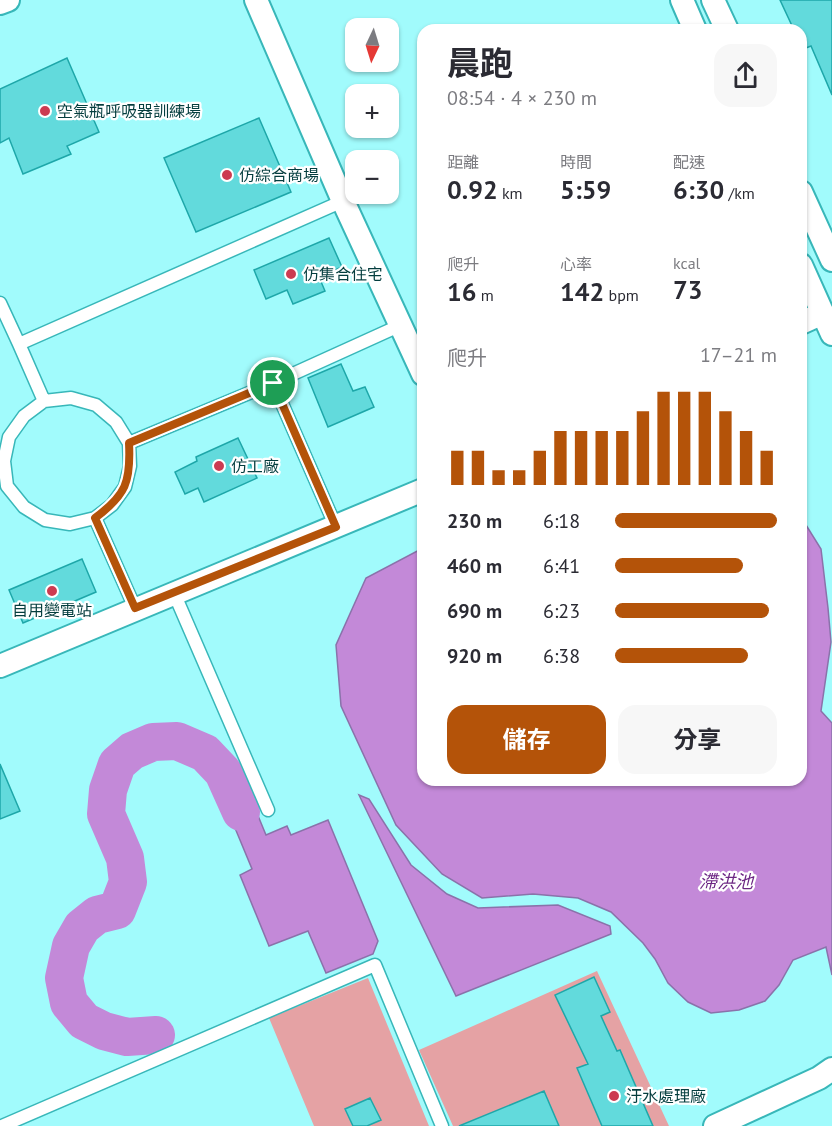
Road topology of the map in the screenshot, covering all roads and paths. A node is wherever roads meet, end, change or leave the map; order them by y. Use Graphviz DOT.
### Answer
graph roads {
  1 [pos="8,0"];
  2 [pos="256,0"];
  3 [pos="682,0"];
  4 [pos="713,0"];
  5 [pos="0,3"];
  6 [pos="692,24"];
  7 [pos="724,24"];
  8 [pos="343,201"];
  9 [pos="807,205"];
  10 [pos="832,260"];
  11 [pos="807,276"];
  12 [pos="0,303"];
  13 [pos="827,311"];
  14 [pos="807,319"];
  15 [pos="4,323"];
  16 [pos="401,325"];
  17 [pos="832,334"];
  18 [pos="20,344"];
  19 [pos="417,361"];
  20 [pos="273,383"];
  21 [pos="44,401"];
  22 [pos="129,443"];
  23 [pos="4,488"];
  24 [pos="417,493"];
  25 [pos="95,518"];
  26 [pos="336,527"];
  27 [pos="174,593"];
  28 [pos="135,608"];
  29 [pos="1,663"];
  30 [pos="268,810"];
  31 [pos="832,1069"];
  32 [pos="2,1126"];
  33 [pos="442,1126"];
  34 [pos="715,1126"];
  1 -- 5 [label="street"];
  2 -- 8 [label="street"];
  3 -- 6 [label="street"];
  4 -- 7 [label="street"];
  8 -- 16 [label="street"];
  8 -- 18 [label="lane"];
  9 -- 10 [label="street"];
  11 -- 13 [label="street"];
  12 -- 15 [label="lane"];
  13 -- 14 [label="street"];
  13 -- 17 [label="street"];
  15 -- 18 [label="lane"];
  16 -- 19 [label="street"];
  16 -- 20 [label="lane"];
  18 -- 21 [label="lane"];
  20 -- 22 [label="lane"];
  20 -- 26 [label="lane"];
  21 -- 22 [label="lane"];
  21 -- 23 [label="lane"];
  22 -- 25 [label="lane"];
  23 -- 25 [label="lane"];
  24 -- 26 [label="street"];
  25 -- 28 [label="lane"];
  26 -- 27 [label="street"];
  27 -- 28 [label="street"];
  27 -- 30 [label="lane"];
  28 -- 29 [label="street"];
  31 -- 34 [label="street"];
  32 -- 33 [label="lane"];
}
